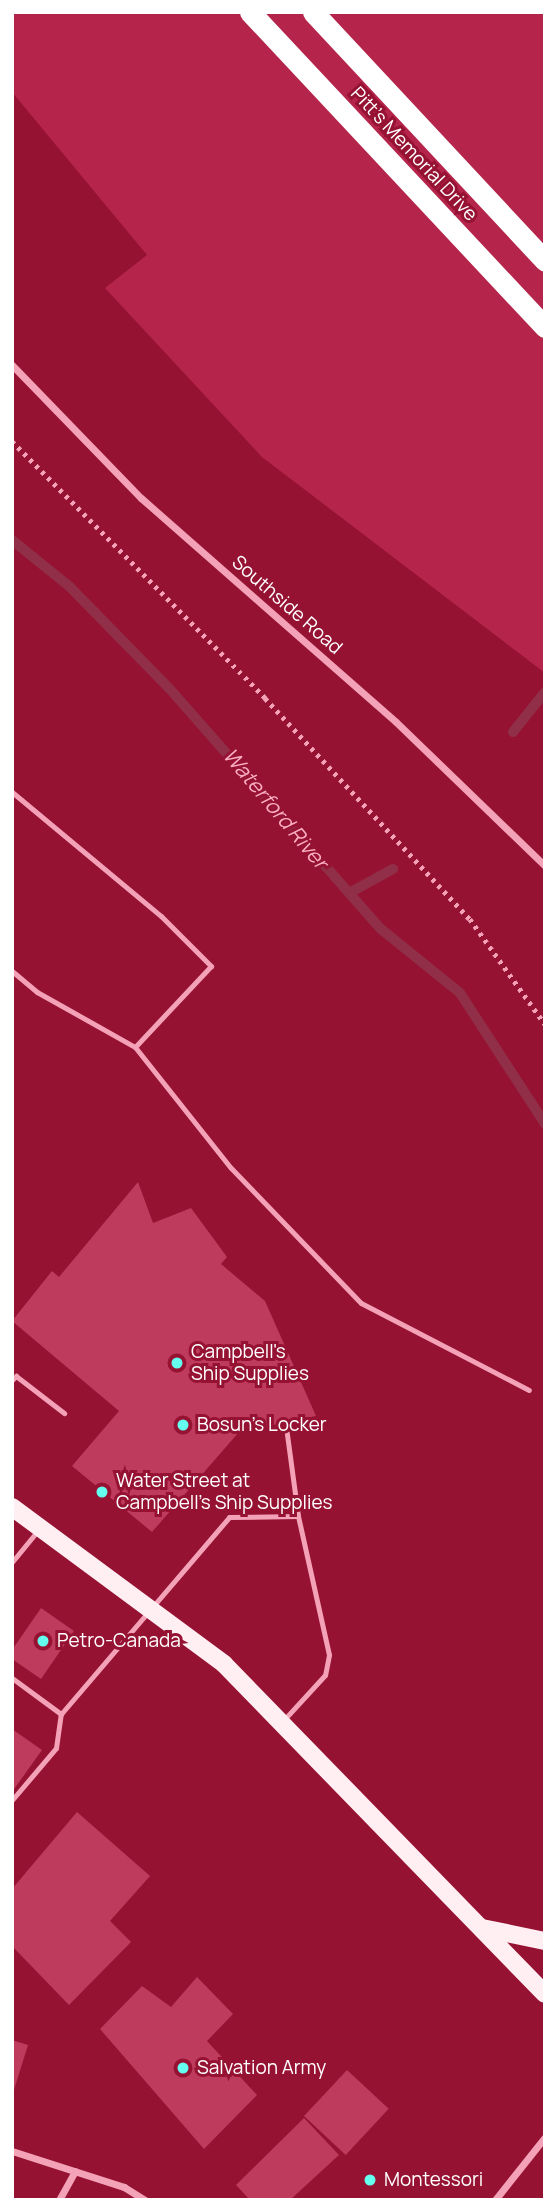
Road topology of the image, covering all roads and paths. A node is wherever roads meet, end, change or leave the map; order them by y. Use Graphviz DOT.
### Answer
graph roads {
  1 [pos="250,12"];
  2 [pos="313,12"];
  3 [pos="545,261"];
  4 [pos="545,327"];
  5 [pos="12,365"];
  6 [pos="12,441"];
  7 [pos="12,792"];
  8 [pos="545,866"];
  9 [pos="12,971"];
  10 [pos="545,1024"];
  11 [pos="135,1047"];
  12 [pos="12,1380"];
  13 [pos="529,1390"];
  14 [pos="64,1413"];
  15 [pos="286,1427"];
  16 [pos="12,1507"];
  17 [pos="298,1516"];
  18 [pos="40,1527"];
  19 [pos="12,1562"];
  20 [pos="149,1606"];
  21 [pos="12,1678"];
  22 [pos="61,1714"];
  23 [pos="282,1722"];
  24 [pos="12,1800"];
  25 [pos="482,1928"];
  26 [pos="545,1941"];
  27 [pos="545,1994"];
  28 [pos="545,2137"];
  29 [pos="12,2151"];
  30 [pos="75,2171"];
  31 [pos="60,2200"];
  32 [pos="145,2200"];
  33 [pos="495,2200"];
  1 -- 4 [label="highway, Pitt's Memorial Drive"];
  2 -- 3 [label="highway, Pitt's Memorial Drive"];
  5 -- 8 [label="street, Southside Road"];
  6 -- 10 [label="path"];
  7 -- 11 [label="lane"];
  9 -- 11 [label="lane"];
  11 -- 13 [label="lane"];
  12 -- 14 [label="lane"];
  15 -- 17 [label="lane"];
  16 -- 18 [label="main road"];
  17 -- 20 [label="lane"];
  17 -- 23 [label="lane"];
  18 -- 19 [label="lane"];
  18 -- 20 [label="main road"];
  20 -- 22 [label="lane"];
  20 -- 23 [label="main road"];
  21 -- 22 [label="lane"];
  22 -- 24 [label="lane"];
  23 -- 25 [label="main road"];
  25 -- 26 [label="main road"];
  25 -- 27 [label="main road"];
  28 -- 33 [label="street"];
  29 -- 30 [label="street"];
  30 -- 31 [label="street"];
  30 -- 32 [label="street"];
}
